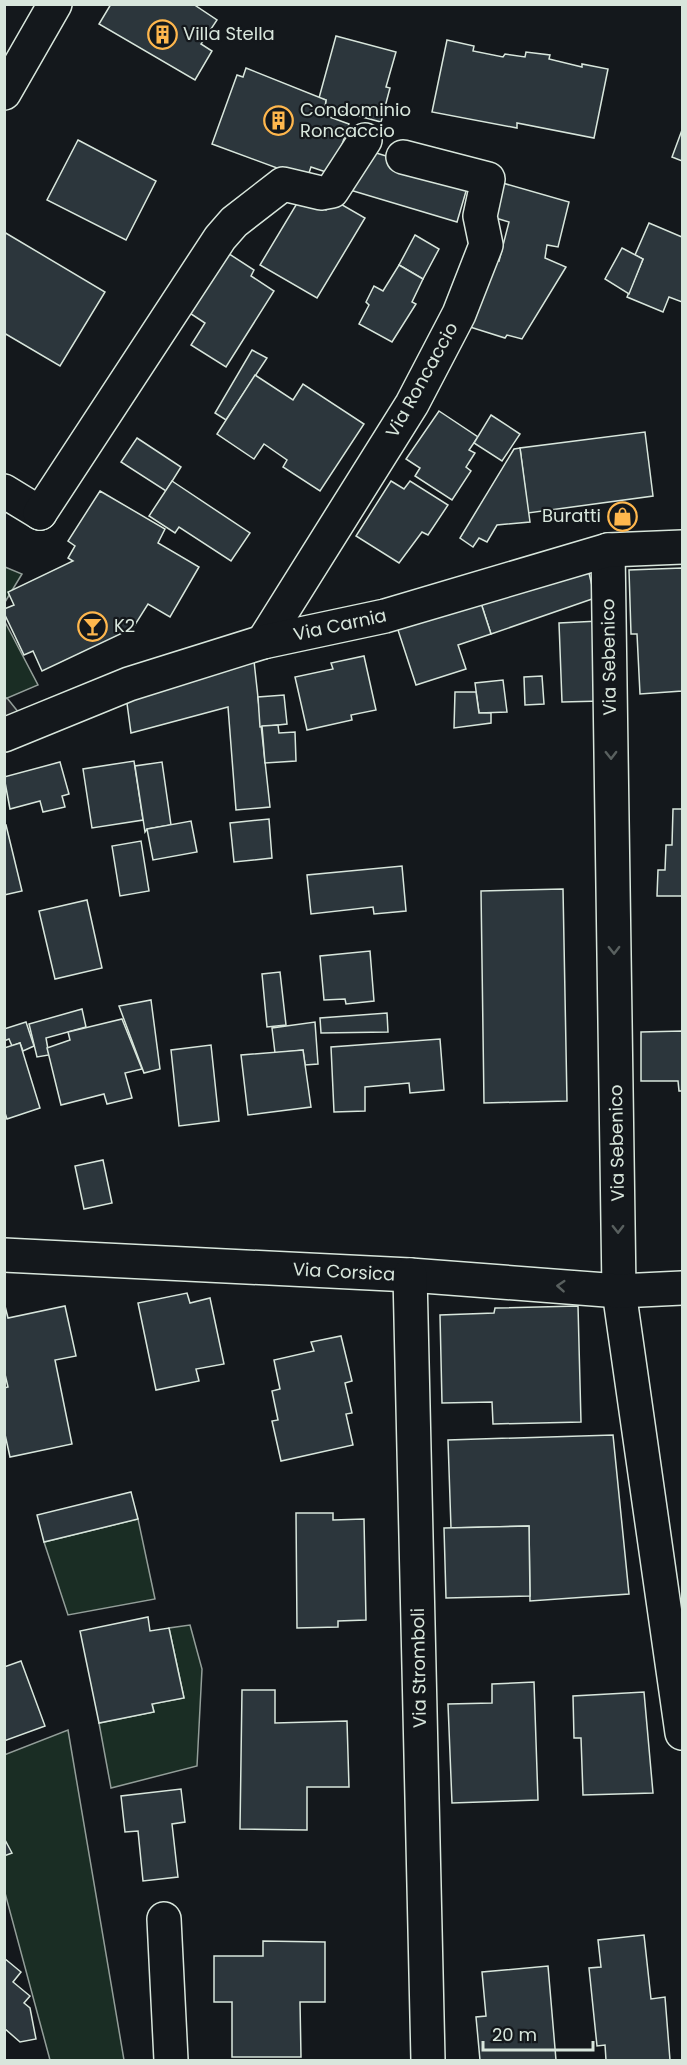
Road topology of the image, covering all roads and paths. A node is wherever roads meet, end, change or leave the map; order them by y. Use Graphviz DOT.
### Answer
graph roads {
  1 [pos="56,4"];
  2 [pos="4,93"];
  3 [pos="365,140"];
  4 [pos="403,157"];
  5 [pos="4,491"];
  6 [pos="40,513"];
  7 [pos="4,523"];
  8 [pos="682,547"];
  9 [pos="608,550"];
  10 [pos="263,642"];
  11 [pos="4,735"];
  12 [pos="4,1255"];
  13 [pos="410,1275"];
  14 [pos="682,1288"];
  15 [pos="619,1291"];
  16 [pos="682,1732"];
  17 [pos="164,1919"];
  18 [pos="171,2061"];
  19 [pos="428,2061"];
  1 -- 2 [label="street"];
  3 -- 6 [label="street"];
  4 -- 10 [label="street, Via Roncaccio"];
  5 -- 6 [label="street"];
  6 -- 7 [label="street"];
  8 -- 9 [label="street, Via Carnia"];
  9 -- 10 [label="street, Via Carnia"];
  9 -- 15 [label="street, Via Sebenico, one-way"];
  10 -- 11 [label="street, Via Carnia"];
  12 -- 13 [label="street, Via Corsica"];
  15 -- 13 [label="street, Via Corsica, one-way"];
  13 -- 19 [label="street, Via Stromboli"];
  14 -- 15 [label="street, Via Corsica"];
  15 -- 16 [label="street, Via Sebenico"];
  17 -- 18 [label="street"];
}
